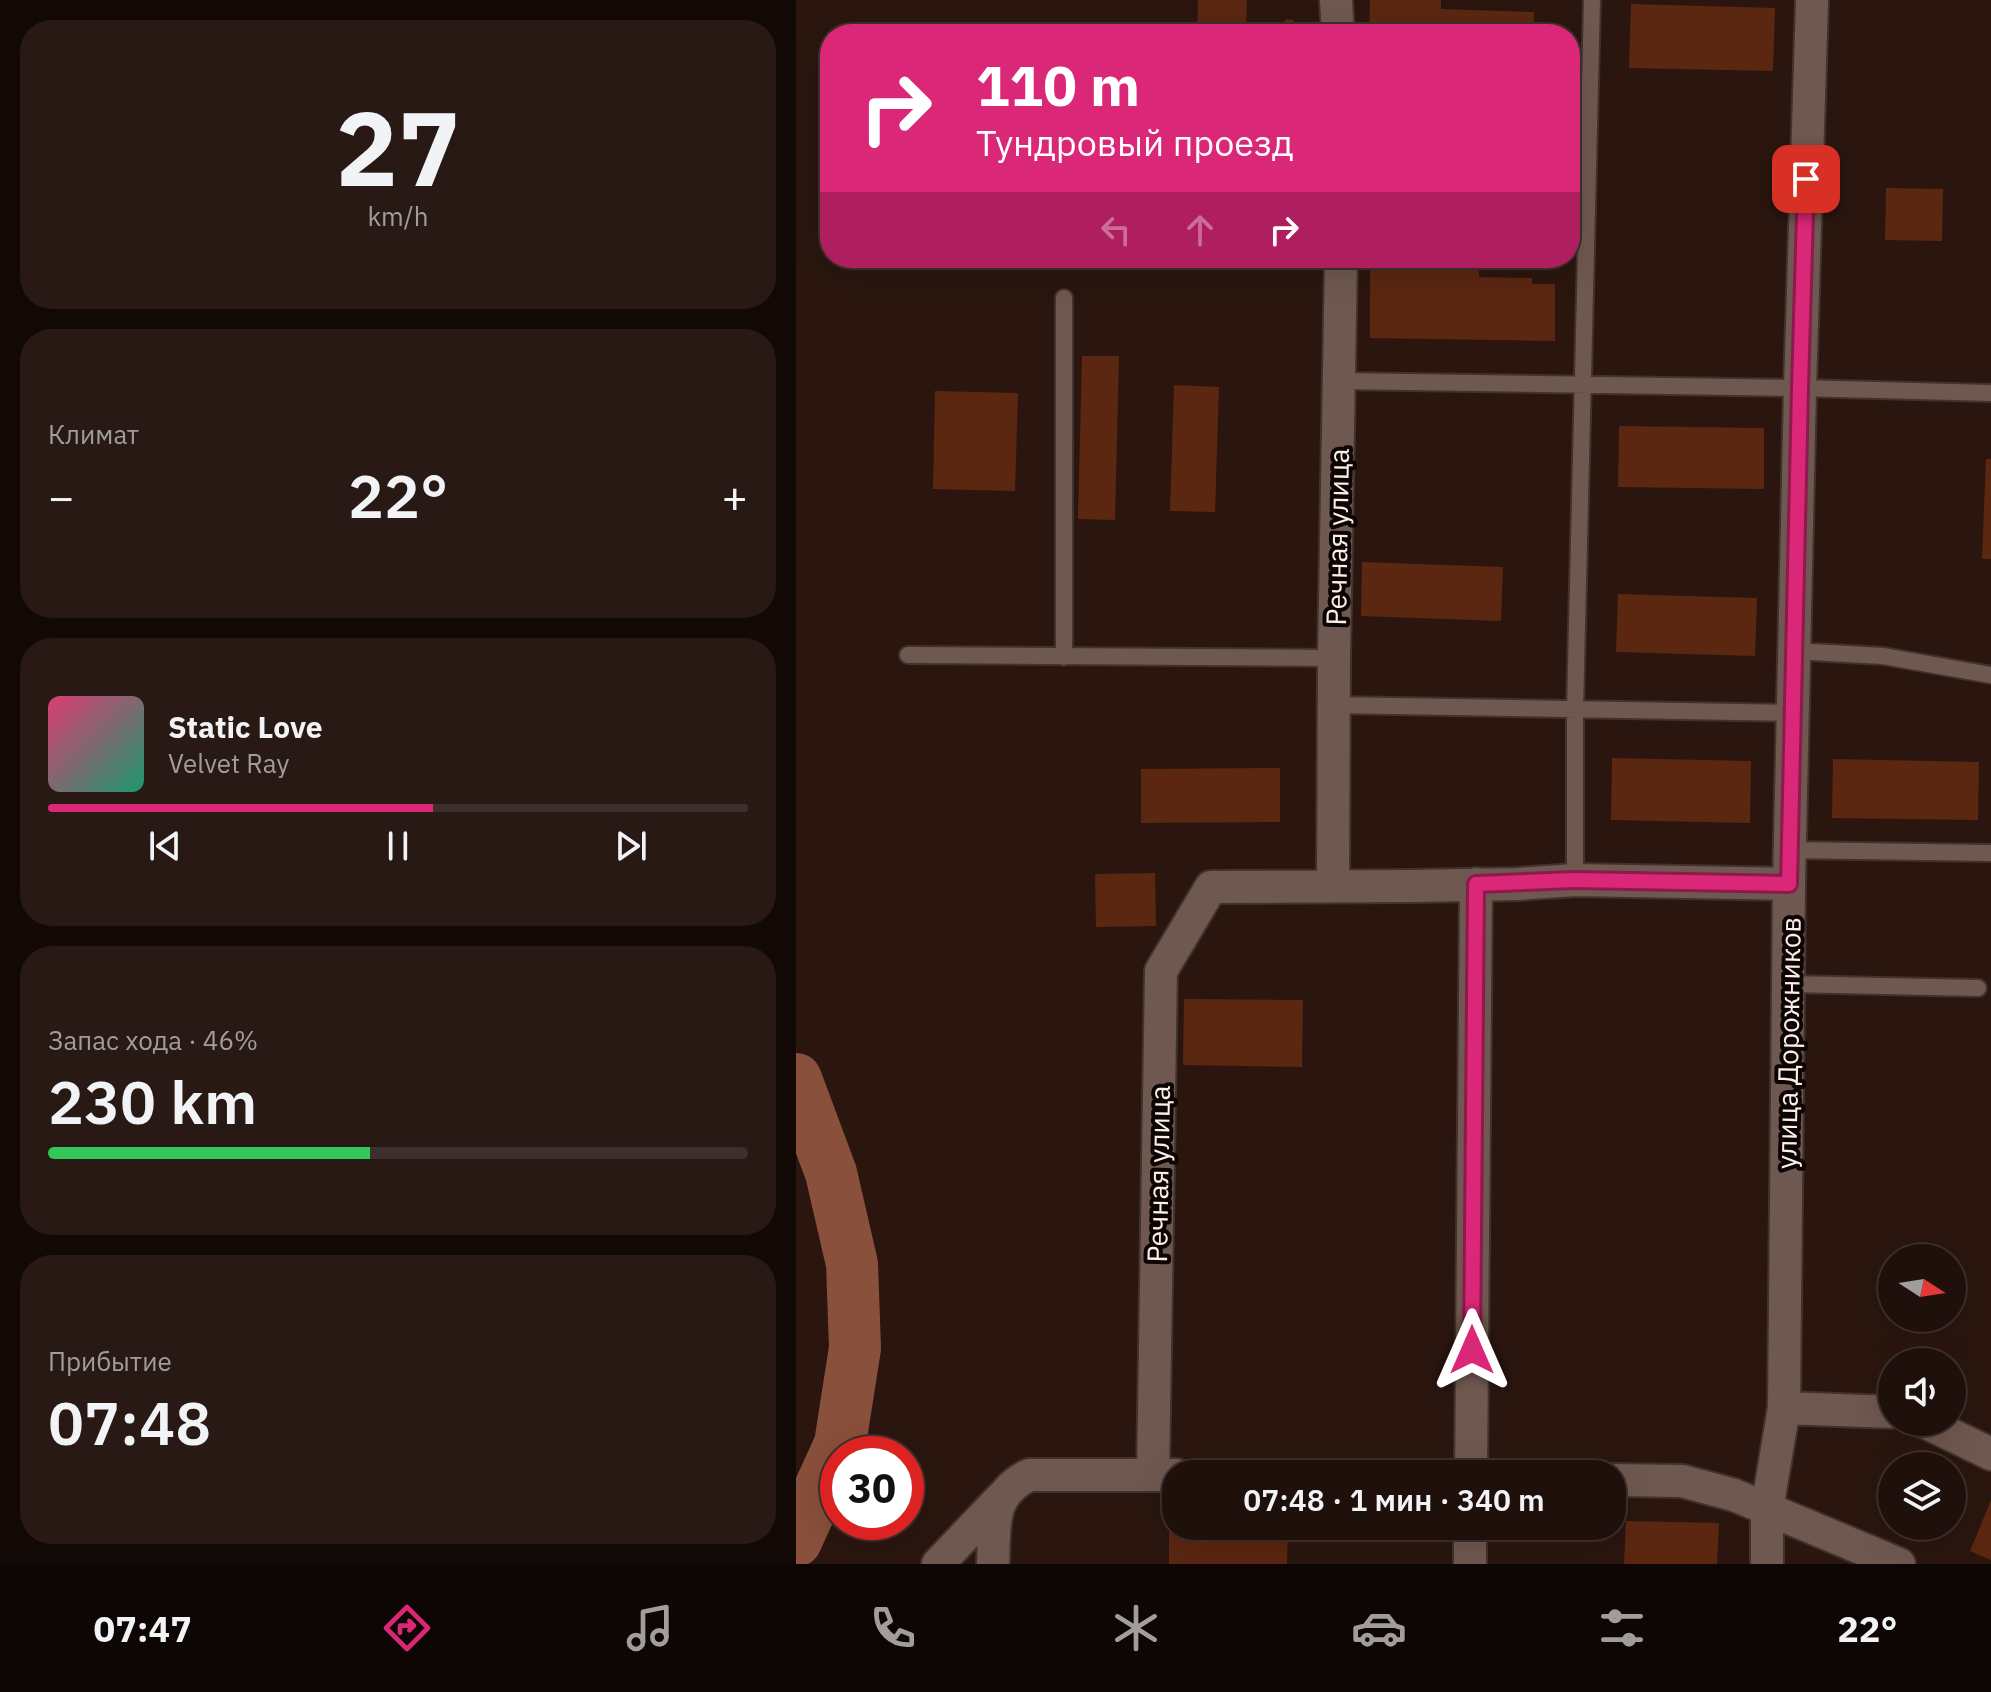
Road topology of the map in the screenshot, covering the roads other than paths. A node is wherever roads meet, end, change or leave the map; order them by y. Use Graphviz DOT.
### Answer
graph roads {
  1 [pos="1336,0"];
  2 [pos="1592,0"];
  3 [pos="1812,0"];
  4 [pos="1337,24"];
  5 [pos="1580,204"];
  6 [pos="1341,268"];
  7 [pos="1579,268"];
  8 [pos="1064,298"];
  9 [pos="1340,381"];
  10 [pos="1582,385"];
  11 [pos="1800,388"];
  12 [pos="1991,393"];
  13 [pos="1794,651"];
  14 [pos="908,655"];
  15 [pos="1064,657"];
  16 [pos="1334,658"];
  17 [pos="1991,675"];
  18 [pos="1334,705"];
  19 [pos="1575,709"];
  20 [pos="1793,713"];
  21 [pos="1790,850"];
  22 [pos="1990,853"];
  23 [pos="1575,880"];
  24 [pos="1476,884"];
  25 [pos="1789,884"];
  26 [pos="1333,886"];
  27 [pos="1788,984"];
  28 [pos="1978,988"];
  29 [pos="1784,1408"];
  30 [pos="1878,1411"];
  31 [pos="1954,1436"];
  32 [pos="1991,1454"];
  33 [pos="1164,1460"];
  34 [pos="1471,1460"];
  35 [pos="1162,1475"];
  36 [pos="1626,1480"];
  37 [pos="1008,1490"];
  38 [pos="1767,1509"];
  39 [pos="1470,1540"];
  40 [pos="938,1564"];
  41 [pos="993,1564"];
  42 [pos="1470,1564"];
  43 [pos="1767,1564"];
  44 [pos="1899,1564"];
  1 -- 4 [label="street"];
  2 -- 5 [label="lane"];
  3 -- 11 [label="street, улица Дорожников"];
  6 -- 9 [label="street, Речная улица"];
  7 -- 10 [label="lane"];
  8 -- 15 [label="lane"];
  9 -- 10 [label="lane"];
  9 -- 16 [label="street, Речная улица"];
  10 -- 11 [label="lane"];
  10 -- 19 [label="lane"];
  11 -- 12 [label="lane"];
  11 -- 13 [label="street, улица Дорожников"];
  13 -- 17 [label="lane"];
  13 -- 20 [label="street, улица Дорожников"];
  14 -- 15 [label="lane"];
  15 -- 16 [label="lane"];
  16 -- 18 [label="street, Речная улица"];
  18 -- 19 [label="lane"];
  18 -- 26 [label="street, Речная улица"];
  19 -- 20 [label="lane"];
  19 -- 23 [label="lane"];
  20 -- 21 [label="street, улица Дорожников"];
  21 -- 22 [label="lane"];
  21 -- 25 [label="street, улица Дорожников"];
  23 -- 24 [label="street"];
  23 -- 25 [label="street"];
  24 -- 26 [label="street"];
  24 -- 34 [label="street"];
  25 -- 27 [label="street, улица Дорожников"];
  26 -- 33 [label="street, Речная улица"];
  27 -- 28 [label="lane"];
  27 -- 29 [label="street, улица Дорожников"];
  29 -- 30 [label="street"];
  29 -- 38 [label="street, улица Дорожников"];
  31 -- 32 [label="street"];
  35 -- 37 [label="street"];
  36 -- 38 [label="street"];
  37 -- 40 [label="street"];
  37 -- 41 [label="street"];
  38 -- 43 [label="street, улица Дорожников"];
  38 -- 44 [label="street"];
  39 -- 42 [label="street"];
}
